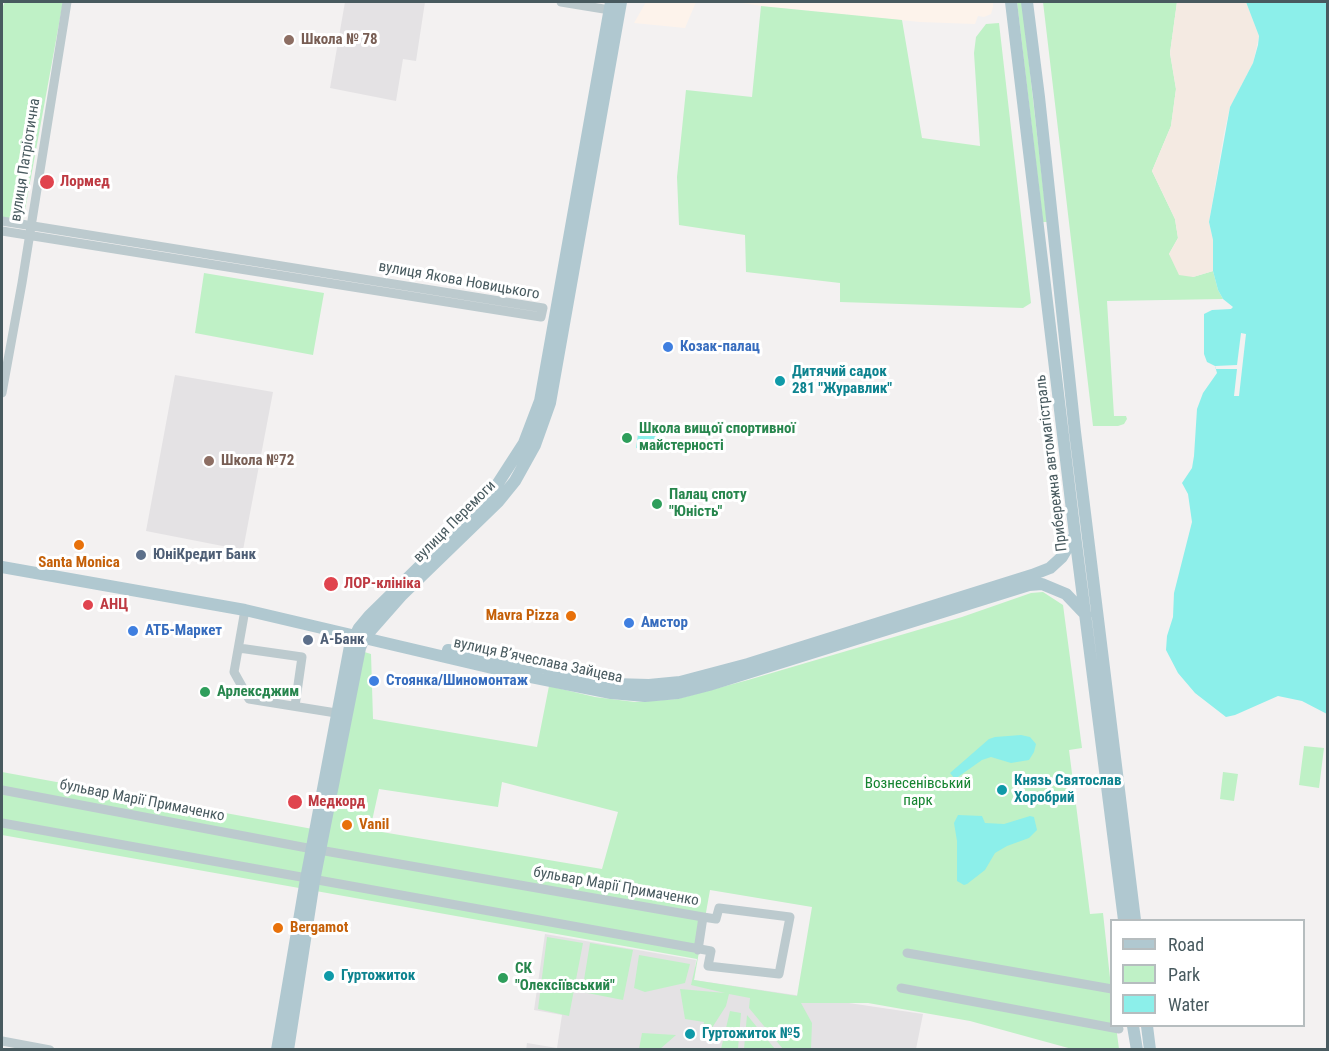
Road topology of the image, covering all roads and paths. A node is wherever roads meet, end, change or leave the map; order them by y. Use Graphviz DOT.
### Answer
graph roads {
  1 [pos="67,2"];
  2 [pos="561,2"];
  3 [pos="621,2"];
  4 [pos="1011,2"];
  5 [pos="1027,2"];
  6 [pos="611,6"];
  7 [pos="2,221"];
  8 [pos="1037,222"];
  9 [pos="30,230"];
  10 [pos="1052,230"];
  11 [pos="2,231"];
  12 [pos="1039,241"];
  13 [pos="2,393"];
  14 [pos="534,434"];
  15 [pos="1075,535"];
  16 [pos="2,562"];
  17 [pos="2,567"];
  18 [pos="245,610"];
  19 [pos="1086,615"];
  20 [pos="362,633"];
  21 [pos="238,648"];
  22 [pos="295,706"];
  23 [pos="336,713"];
  24 [pos="2,790"];
  25 [pos="2,823"];
  26 [pos="316,850"];
  27 [pos="310,880"];
  28 [pos="703,917"];
  29 [pos="1124,919"];
  30 [pos="1135,919"];
  31 [pos="698,950"];
  32 [pos="908,953"];
  33 [pos="901,988"];
  34 [pos="1110,989"];
  35 [pos="1133,1027"];
  36 [pos="1147,1027"];
  37 [pos="1119,1029"];
  38 [pos="2,1041"];
  39 [pos="50,1050"];
  40 [pos="277,1050"];
  41 [pos="288,1050"];
  42 [pos="1137,1050"];
  43 [pos="1150,1050"];
  1 -- 9 [label="street, вулиця Патріотична"];
  2 -- 6 [label="street"];
  3 -- 14 [label="main road, вулиця Перемоги"];
  4 -- 8 [label="main road, Прибережна автомагістраль"];
  5 -- 10 [label="main road, Прибережна автомагістраль"];
  6 -- 14 [label="main road, вулиця Перемоги"];
  7 -- 9 [label="street, вулиця Якова Новицького"];
  8 -- 10 [label="main road"];
  8 -- 12 [label="main road, Прибережна автомагістраль"];
  9 -- 9 [label="street, вулиця Якова Новицького"];
  9 -- 11 [label="street, вулиця Якова Новицького"];
  9 -- 13 [label="street, вулиця Патріотична"];
  10 -- 12 [label="main road"];
  10 -- 30 [label="main road, Прибережна автомагістраль"];
  12 -- 15 [label="main road, Прибережна автомагістраль"];
  14 -- 20 [label="main road, вулиця Перемоги"];
  15 -- 19 [label="main road, Прибережна автомагістраль"];
  15 -- 20 [label="main road, вулиця Вʼячеслава Зайцева"];
  16 -- 20 [label="main road, вулиця Вʼячеслава Зайцева"];
  17 -- 18 [label="main road, вулиця Вʼячеслава Зайцева"];
  18 -- 20 [label="main road, вулиця Вʼячеслава Зайцева"];
  18 -- 21 [label="street"];
  19 -- 20 [label="main road, вулиця Вʼячеслава Зайцева"];
  19 -- 29 [label="main road, Прибережна автомагістраль"];
  20 -- 23 [label="main road, вулиця Перемоги"];
  20 -- 26 [label="main road, вулиця Перемоги"];
  21 -- 22 [label="street"];
  21 -- 22 [label="street"];
  22 -- 23 [label="street"];
  23 -- 26 [label="main road, вулиця Перемоги"];
  24 -- 26 [label="street, бульвар Марії Примаченко"];
  25 -- 27 [label="street"];
  26 -- 27 [label="main road, вулиця Перемоги"];
  26 -- 28 [label="street, бульвар Марії Примаченко"];
  27 -- 31 [label="street"];
  27 -- 40 [label="main road, вулиця Перемоги"];
  27 -- 41 [label="main road, вулиця Перемоги"];
  28 -- 31 [label="street, бульвар Марії Примаченко"];
  28 -- 31 [label="street"];
  32 -- 34 [label="street"];
  33 -- 37 [label="street"];
  35 -- 42 [label="main road"];
  36 -- 43 [label="main road"];
  38 -- 39 [label="street"];
}
